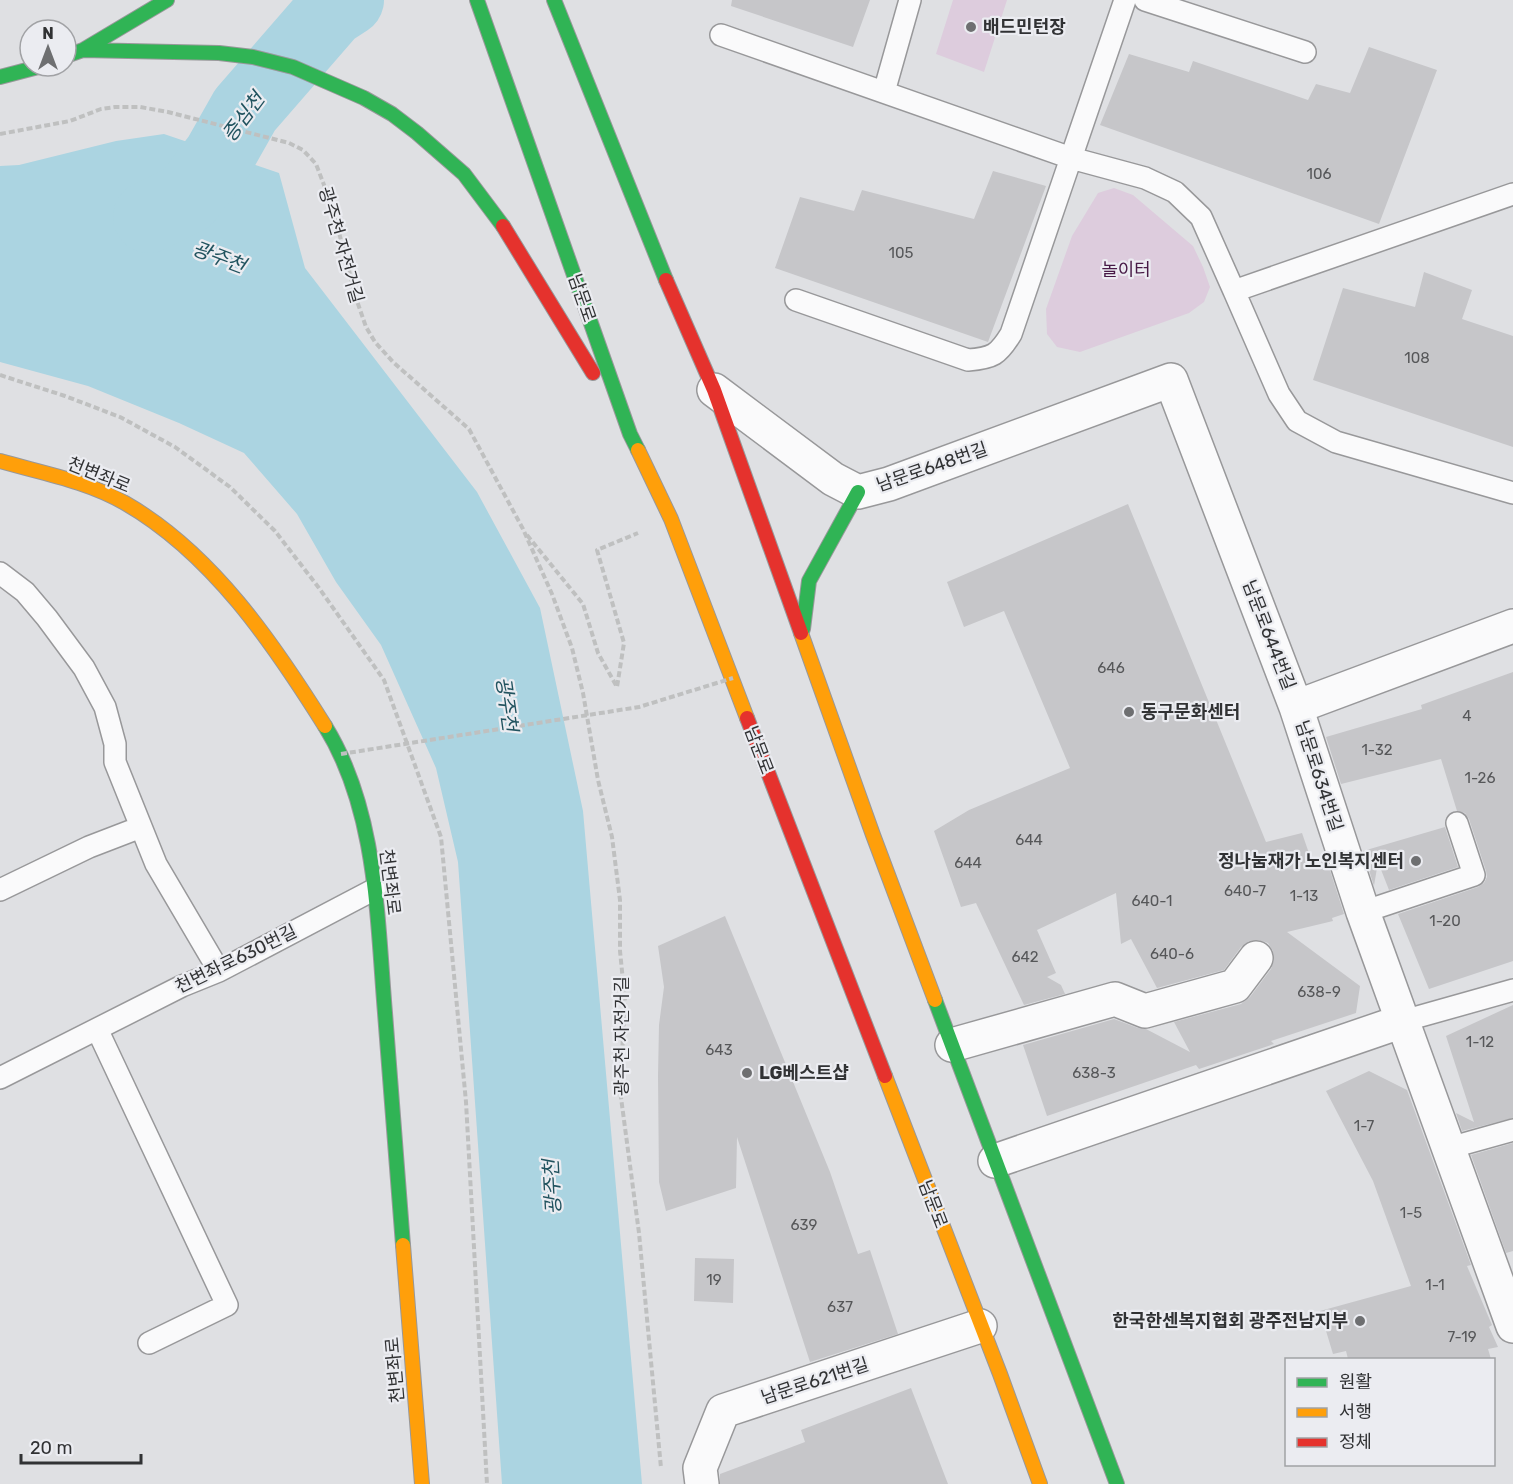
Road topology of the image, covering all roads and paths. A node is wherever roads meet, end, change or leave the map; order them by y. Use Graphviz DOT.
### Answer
graph roads {
  1 [pos="167,0"];
  2 [pos="477,0"];
  3 [pos="554,0"];
  4 [pos="910,0"];
  5 [pos="1125,0"];
  6 [pos="1145,0"];
  7 [pos="721,35"];
  8 [pos="82,50"];
  9 [pos="78,52"];
  10 [pos="1305,52"];
  11 [pos="18,72"];
  12 [pos="0,77"];
  13 [pos="884,92"];
  14 [pos="0,134"];
  15 [pos="1071,158"];
  16 [pos="1513,194"];
  17 [pos="1234,291"];
  18 [pos="796,300"];
  19 [pos="1171,380"];
  20 [pos="714,390"];
  21 [pos="630,434"];
  22 [pos="0,461"];
  23 [pos="858,492"];
  24 [pos="1513,493"];
  25 [pos="671,519"];
  26 [pos="523,529"];
  27 [pos="0,573"];
  28 [pos="1513,626"];
  29 [pos="802,637"];
  30 [pos="733,678"];
  31 [pos="1296,707"];
  32 [pos="341,754"];
  33 [pos="1457,823"];
  34 [pos="141,827"];
  35 [pos="375,889"];
  36 [pos="0,890"];
  37 [pos="1363,912"];
  38 [pos="1256,958"];
  39 [pos="219,971"];
  40 [pos="1513,990"];
  41 [pos="1403,1021"];
  42 [pos="97,1029"];
  43 [pos="952,1045"];
  44 [pos="0,1078"];
  45 [pos="1513,1130"];
  46 [pos="1449,1149"];
  47 [pos="996,1161"];
  48 [pos="1510,1311"];
  49 [pos="980,1326"];
  50 [pos="149,1342"];
  51 [pos="661,1473"];
  52 [pos="422,1484"];
  53 [pos="702,1484"];
  54 [pos="1040,1484"];
  55 [pos="1117,1484"];
  1 -- 8 [label="main road"];
  2 -- 21 [label="main road, 남문로"];
  3 -- 20 [label="main road"];
  4 -- 13 [label="lane"];
  5 -- 15 [label="lane"];
  6 -- 10 [label="lane"];
  7 -- 13 [label="lane"];
  8 -- 9 [label="main road"];
  8 -- 21 [label="main road"];
  11 -- 12 [label="main road"];
  13 -- 15 [label="lane"];
  14 -- 26 [label="path, 광주천 자전거길"];
  15 -- 17 [label="lane"];
  15 -- 18 [label="lane"];
  16 -- 17 [label="lane"];
  17 -- 24 [label="lane"];
  19 -- 23 [label="street, 남문로648번길"];
  19 -- 31 [label="street, 남문로644번길"];
  20 -- 23 [label="street, 남문로648번길"];
  20 -- 29 [label="main road"];
  21 -- 25 [label="main road, 남문로"];
  22 -- 32 [label="main road, 천변좌로"];
  23 -- 29 [label="main road"];
  25 -- 26 [label="path, 광주천 자전거길"];
  25 -- 30 [label="main road, 남문로"];
  26 -- 51 [label="path, 광주천 자전거길"];
  27 -- 34 [label="lane"];
  28 -- 31 [label="street, 남문로644번길"];
  29 -- 43 [label="main road"];
  30 -- 32 [label="path, bridge"];
  30 -- 49 [label="main road, 남문로"];
  31 -- 37 [label="street, 남문로634번길"];
  32 -- 35 [label="main road, 천변좌로"];
  33 -- 37 [label="lane"];
  34 -- 36 [label="lane"];
  34 -- 39 [label="lane"];
  35 -- 39 [label="lane, 천변좌로630번길"];
  35 -- 52 [label="main road, 천변좌로"];
  37 -- 41 [label="street, 남문로634번길"];
  38 -- 43 [label="street"];
  39 -- 42 [label="lane, 천변좌로630번길"];
  40 -- 41 [label="lane"];
  41 -- 46 [label="street, 남문로634번길"];
  41 -- 47 [label="street"];
  42 -- 44 [label="lane, 천변좌로630번길"];
  42 -- 50 [label="lane"];
  43 -- 47 [label="main road"];
  45 -- 46 [label="lane"];
  46 -- 48 [label="street, 남문로634번길"];
  47 -- 55 [label="main road"];
  49 -- 53 [label="street, 남문로621번길"];
  49 -- 54 [label="main road, 남문로"];
}
